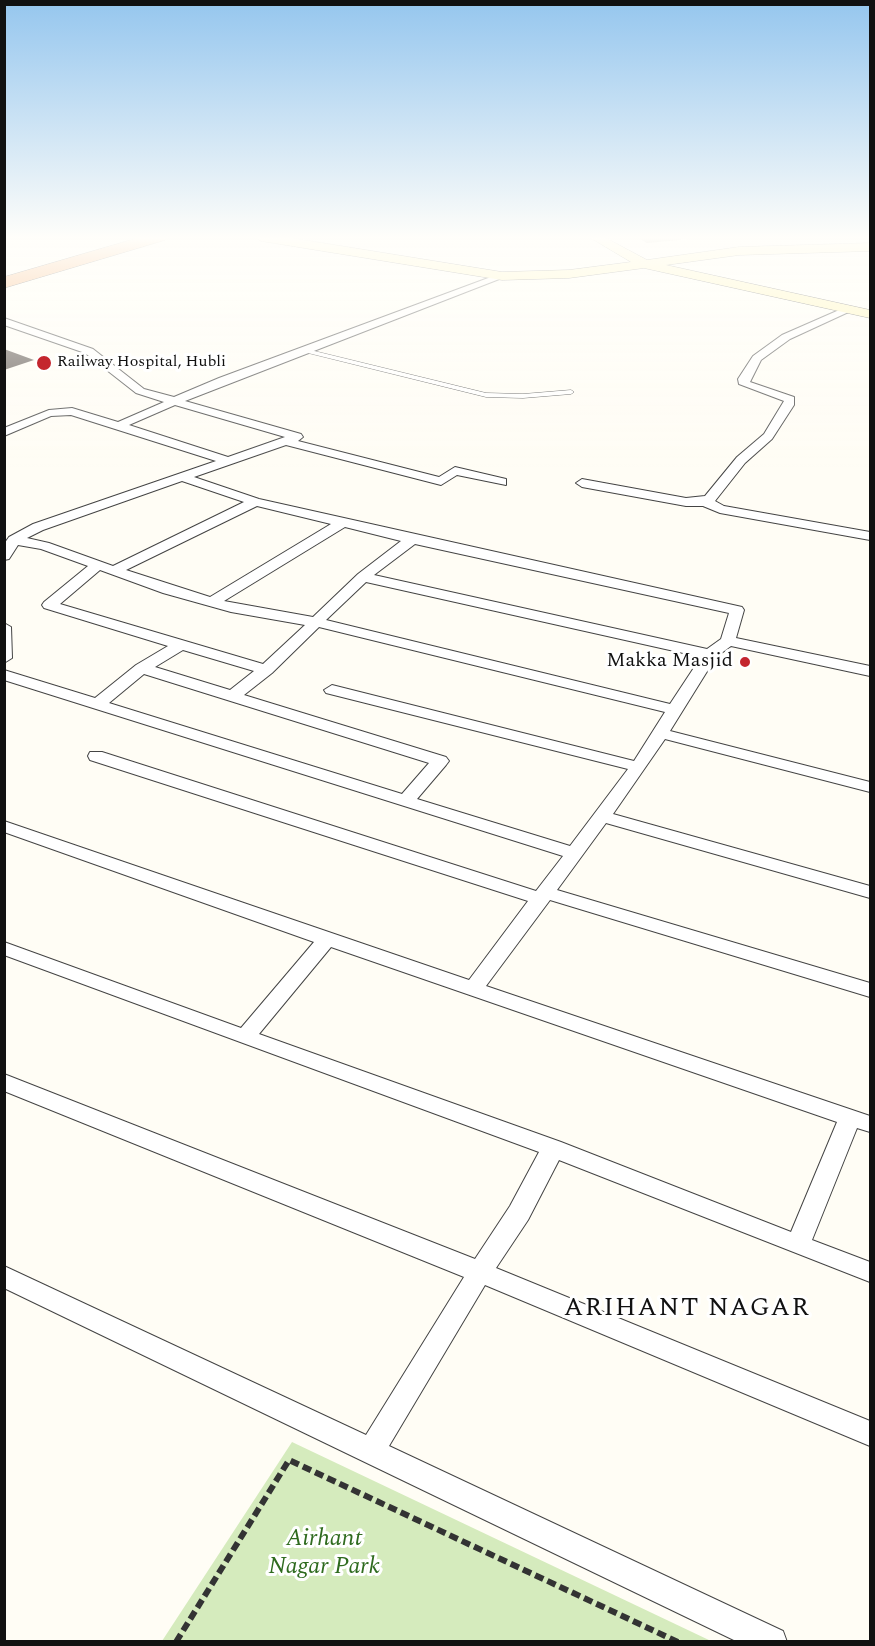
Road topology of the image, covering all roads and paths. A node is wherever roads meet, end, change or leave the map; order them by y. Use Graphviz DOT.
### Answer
graph roads {
  1 [pos="400,314"];
  2 [pos="839,314"];
  3 [pos="4,321"];
  4 [pos="302,350"];
  5 [pos="571,392"];
  6 [pos="175,401"];
  7 [pos="118,426"];
  8 [pos="4,433"];
  9 [pos="285,441"];
  10 [pos="229,461"];
  11 [pos="181,477"];
  12 [pos="502,482"];
  13 [pos="582,483"];
  14 [pos="704,501"];
  15 [pos="255,502"];
  16 [pos="344,522"];
  17 [pos="870,536"];
  18 [pos="412,539"];
  19 [pos="14,540"];
  20 [pos="4,556"];
  21 [pos="99,564"];
  22 [pos="114,571"];
  23 [pos="363,577"];
  24 [pos="212,602"];
  25 [pos="315,622"];
  26 [pos="5,629"];
  27 [pos="728,641"];
  28 [pos="180,645"];
  29 [pos="710,654"];
  30 [pos="4,658"];
  31 [pos="142,668"];
  32 [pos="267,670"];
  33 [pos="870,671"];
  34 [pos="4,675"];
  35 [pos="332,690"];
  36 [pos="232,696"];
  37 [pos="97,705"];
  38 [pos="675,710"];
  39 [pos="660,733"];
  40 [pos="96,756"];
  41 [pos="639,767"];
  42 [pos="870,787"];
  43 [pos="406,801"];
  44 [pos="602,816"];
  45 [pos="4,826"];
  46 [pos="572,853"];
  47 [pos="870,892"];
  48 [pos="544,896"];
  49 [pos="327,939"];
  50 [pos="4,948"];
  51 [pos="473,989"];
  52 [pos="870,990"];
  53 [pos="245,1037"];
  54 [pos="4,1082"];
  55 [pos="860,1121"];
  56 [pos="553,1148"];
  57 [pos="798,1244"];
  58 [pos="480,1272"];
  59 [pos="870,1272"];
  60 [pos="4,1276"];
  61 [pos="870,1434"];
  62 [pos="371,1451"];
  63 [pos="176,1641"];
  64 [pos="678,1641"];
  65 [pos="772,1641"];
  1 -- 4 [label="street"];
  2 -- 14 [label="street"];
  3 -- 6 [label="street"];
  4 -- 5 [label="lane"];
  4 -- 6 [label="street"];
  6 -- 7 [label="street"];
  6 -- 9 [label="street"];
  7 -- 8 [label="street"];
  7 -- 10 [label="street"];
  9 -- 10 [label="street"];
  9 -- 12 [label="street"];
  10 -- 11 [label="street"];
  11 -- 15 [label="street"];
  11 -- 19 [label="street"];
  13 -- 14 [label="street"];
  14 -- 17 [label="street"];
  15 -- 16 [label="street"];
  15 -- 22 [label="street"];
  16 -- 18 [label="street"];
  16 -- 24 [label="street"];
  18 -- 23 [label="street"];
  18 -- 27 [label="street"];
  19 -- 20 [label="street"];
  19 -- 21 [label="street"];
  21 -- 22 [label="street"];
  21 -- 28 [label="street"];
  22 -- 24 [label="street"];
  23 -- 25 [label="street"];
  23 -- 29 [label="street"];
  24 -- 25 [label="street"];
  25 -- 32 [label="street"];
  25 -- 38 [label="street"];
  26 -- 30 [label="street"];
  27 -- 29 [label="street"];
  27 -- 33 [label="street"];
  28 -- 31 [label="street"];
  28 -- 32 [label="street"];
  29 -- 38 [label="street"];
  31 -- 36 [label="street"];
  31 -- 37 [label="street"];
  32 -- 36 [label="street"];
  34 -- 37 [label="street"];
  35 -- 41 [label="street"];
  36 -- 43 [label="street"];
  37 -- 43 [label="street"];
  38 -- 39 [label="street"];
  39 -- 41 [label="street"];
  39 -- 42 [label="street"];
  40 -- 48 [label="street"];
  41 -- 44 [label="street"];
  43 -- 46 [label="street"];
  44 -- 46 [label="street"];
  44 -- 47 [label="street"];
  45 -- 49 [label="street"];
  46 -- 48 [label="street"];
  48 -- 51 [label="street"];
  48 -- 52 [label="street"];
  49 -- 51 [label="street"];
  49 -- 53 [label="street"];
  50 -- 53 [label="street"];
  51 -- 55 [label="street"];
  53 -- 56 [label="street"];
  54 -- 58 [label="street"];
  55 -- 57 [label="street"];
  56 -- 57 [label="street"];
  56 -- 58 [label="street"];
  57 -- 59 [label="street"];
  58 -- 61 [label="street"];
  58 -- 62 [label="street"];
  60 -- 62 [label="street"];
  62 -- 65 [label="street"];
  63 -- 64 [label="path"];
}
